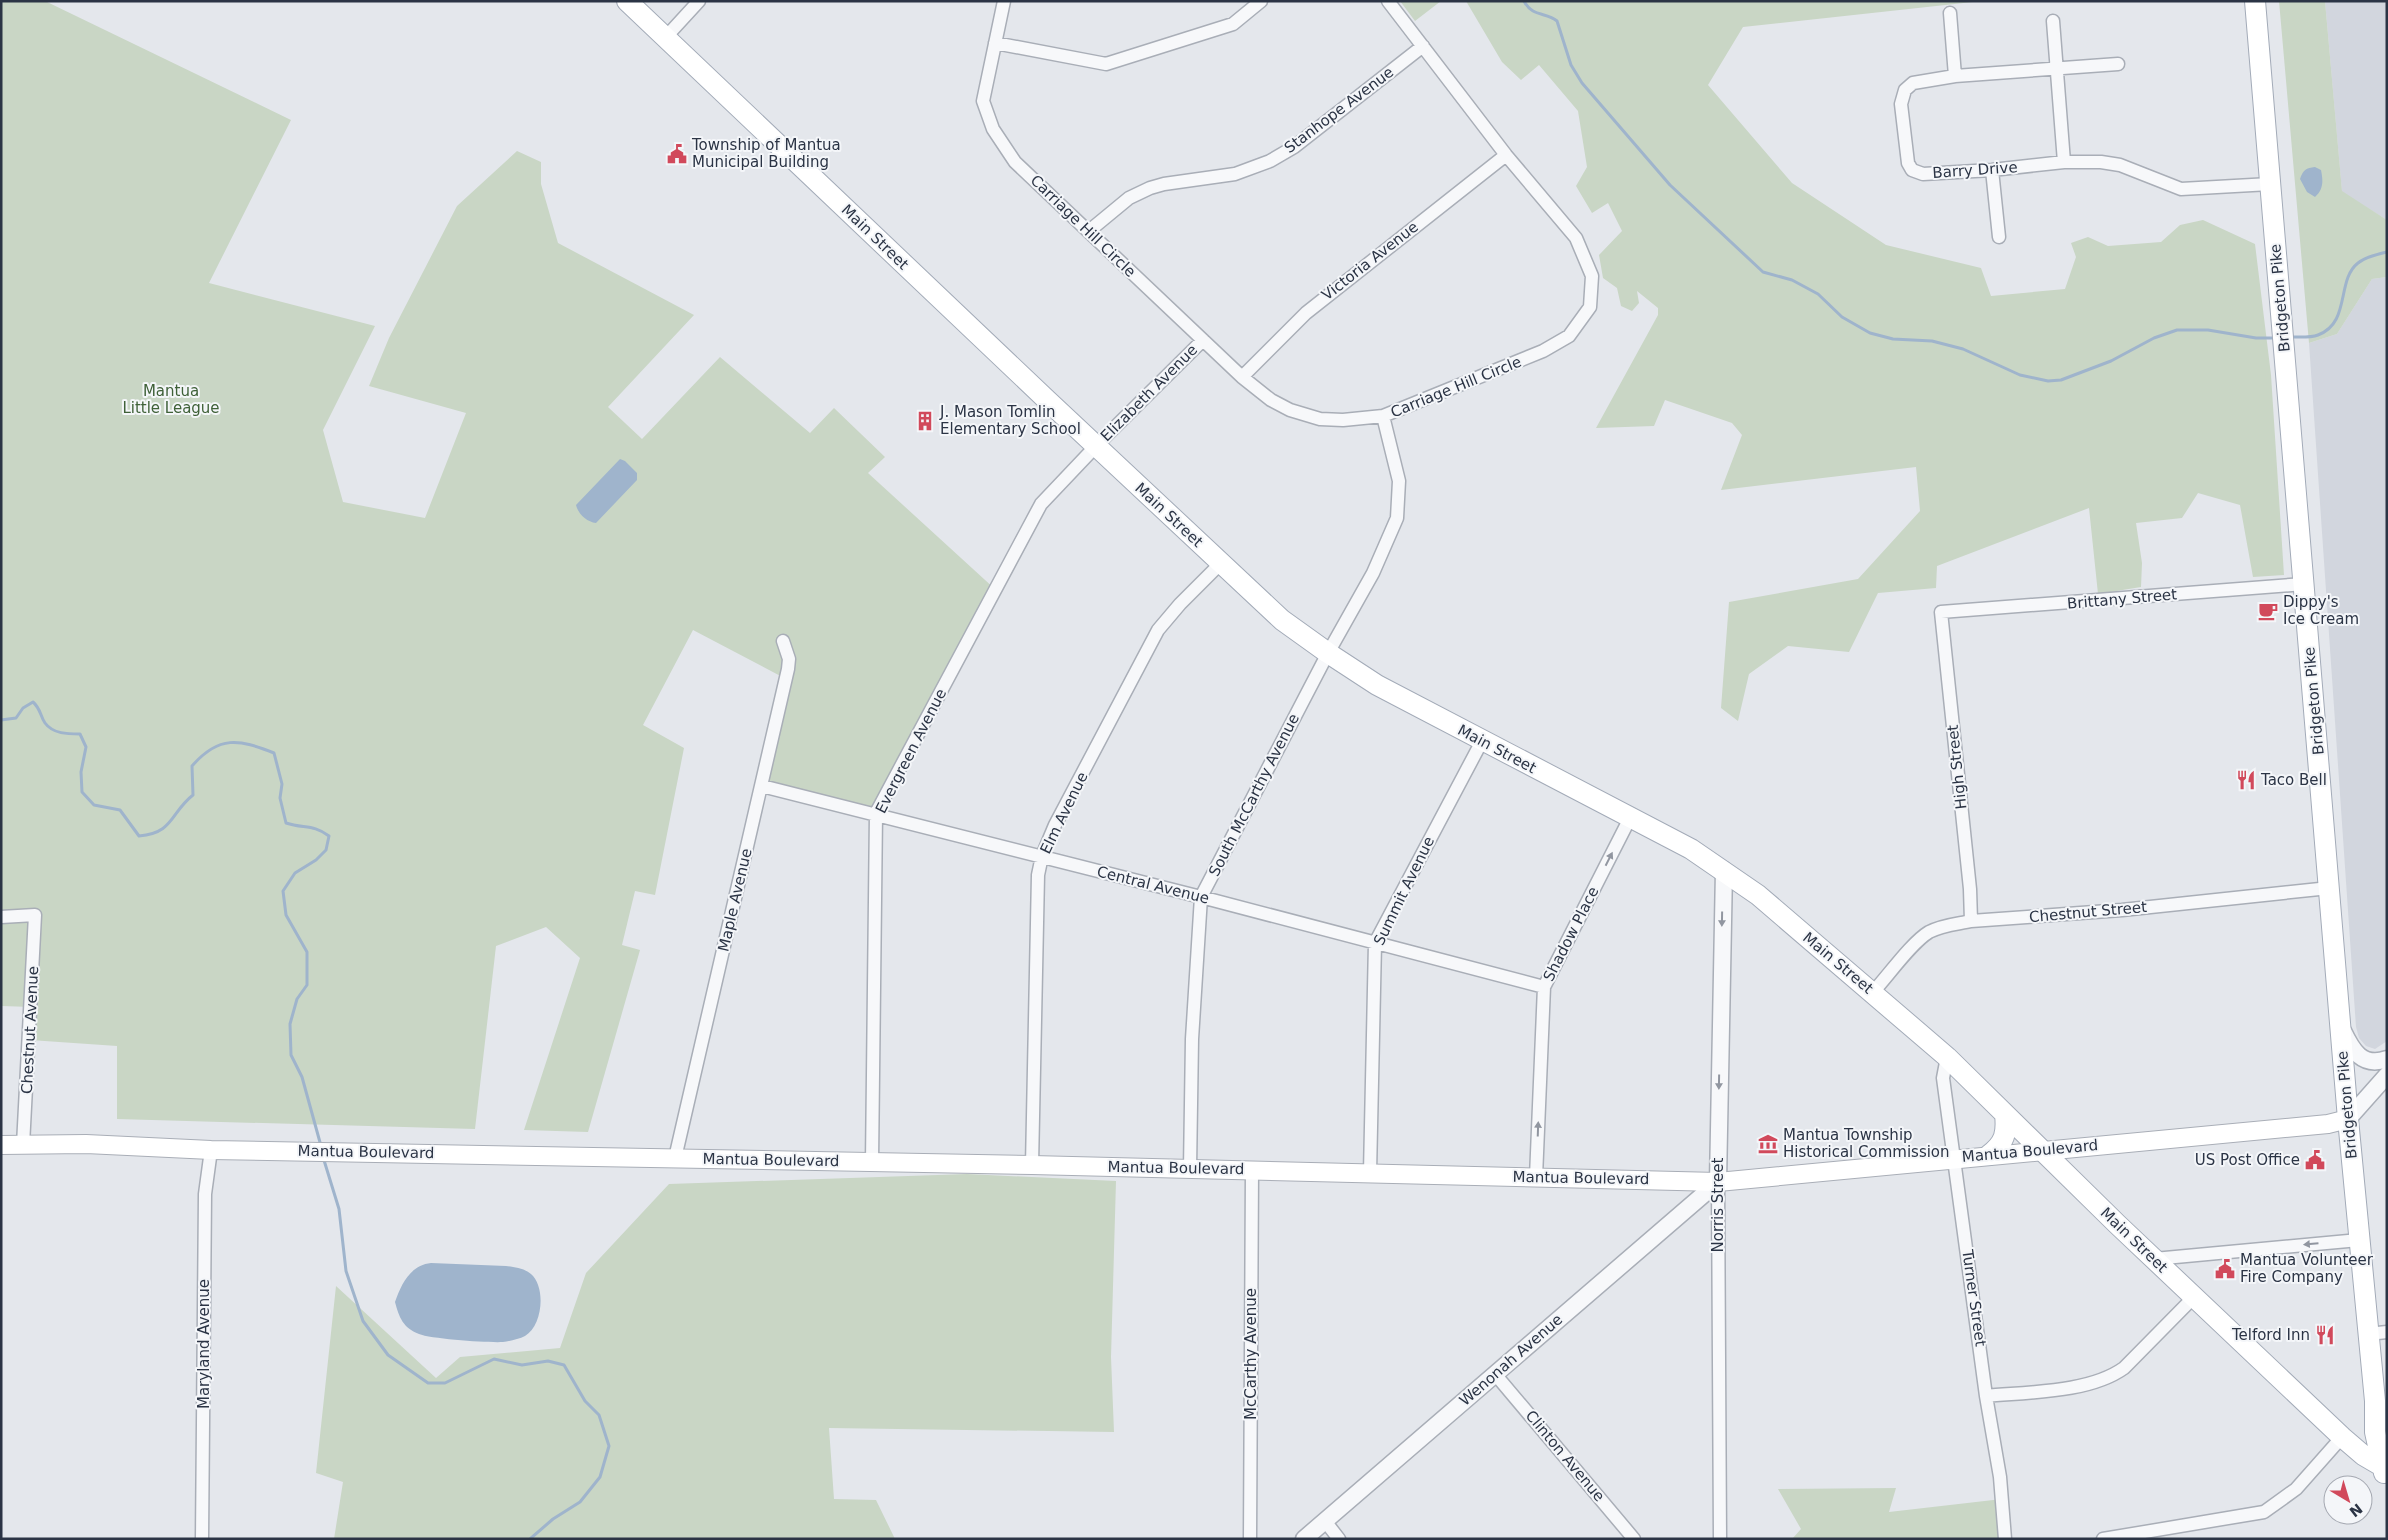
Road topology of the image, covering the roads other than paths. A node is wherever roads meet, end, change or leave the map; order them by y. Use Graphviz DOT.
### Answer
graph roads {
  1 [pos="627,1"];
  2 [pos="699,1"];
  3 [pos="1004,1"];
  4 [pos="1261,1"];
  5 [pos="1388,1"];
  6 [pos="2255,1"];
  7 [pos="1950,13"];
  8 [pos="2053,21"];
  9 [pos="665,38"];
  10 [pos="996,44"];
  11 [pos="1423,46"];
  12 [pos="2118,64"];
  13 [pos="2056,70"];
  14 [pos="1955,76"];
  15 [pos="1506,155"];
  16 [pos="2064,162"];
  17 [pos="1992,170"];
  18 [pos="2270,184"];
  19 [pos="1089,231"];
  20 [pos="1999,237"];
  21 [pos="1203,340"];
  22 [pos="1242,377"];
  23 [pos="1383,416"];
  24 [pos="1096,446"];
  25 [pos="1221,564"];
  26 [pos="2304,584"];
  27 [pos="1941,612"];
  28 [pos="783,642"];
  29 [pos="1328,653"];
  30 [pos="1482,741"];
  31 [pos="762,786"];
  32 [pos="876,813"];
  33 [pos="1630,818"];
  34 [pos="1042,856"];
  35 [pos="1724,870"];
  36 [pos="2330,888"];
  37 [pos="1201,896"];
  38 [pos="1,917"];
  39 [pos="1971,921"];
  40 [pos="1375,943"];
  41 [pos="1544,987"];
  42 [pos="1873,992"];
  43 [pos="2341,1026"];
  44 [pos="1947,1057"];
  45 [pos="2387,1059"];
  46 [pos="2387,1074"];
  47 [pos="2005,1114"];
  48 [pos="2348,1119"];
  49 [pos="1,1145"];
  50 [pos="24,1145"];
  51 [pos="211,1150"];
  52 [pos="2044,1150"];
  53 [pos="1990,1155"];
  54 [pos="675,1158"];
  55 [pos="1954,1158"];
  56 [pos="1190,1161"];
  57 [pos="872,1162"];
  58 [pos="1032,1165"];
  59 [pos="1252,1170"];
  60 [pos="1370,1173"];
  61 [pos="1536,1177"];
  62 [pos="1718,1182"];
  63 [pos="2359,1240"];
  64 [pos="2154,1259"];
  65 [pos="2194,1297"];
  66 [pos="2377,1333"];
  67 [pos="1495,1374"];
  68 [pos="1986,1396"];
  69 [pos="2375,1401"];
  70 [pos="2342,1437"];
  71 [pos="2387,1444"];
  72 [pos="2385,1473"];
  73 [pos="1325,1521"];
  74 [pos="202,1539"];
  75 [pos="1250,1539"];
  76 [pos="1304,1539"];
  77 [pos="1339,1539"];
  78 [pos="1634,1539"];
  79 [pos="1720,1539"];
  80 [pos="2005,1539"];
  81 [pos="2102,1539"];
  1 -- 9 [label="main road, Main Street"];
  2 -- 9 [label="street"];
  3 -- 10 [label="street, Carriage Hill Circle"];
  4 -- 10 [label="street"];
  5 -- 11 [label="street, Carriage Hill Circle"];
  6 -- 18 [label="main road, Bridgeton Pike"];
  7 -- 14 [label="street"];
  8 -- 13 [label="street"];
  9 -- 24 [label="main road, Main Street"];
  10 -- 19 [label="street, Carriage Hill Circle"];
  11 -- 15 [label="street, Carriage Hill Circle"];
  11 -- 19 [label="street, Stanhope Avenue"];
  12 -- 13 [label="street, Barry Drive"];
  13 -- 14 [label="street, Barry Drive"];
  13 -- 16 [label="street"];
  14 -- 17 [label="street, Barry Drive"];
  15 -- 22 [label="street, Victoria Avenue"];
  15 -- 23 [label="street, Carriage Hill Circle"];
  16 -- 17 [label="street, Barry Drive"];
  16 -- 18 [label="street, Barry Drive"];
  17 -- 20 [label="street"];
  18 -- 26 [label="main road, Bridgeton Pike"];
  19 -- 21 [label="street, Carriage Hill Circle"];
  21 -- 22 [label="street, Carriage Hill Circle"];
  21 -- 24 [label="street, Elizabeth Avenue"];
  22 -- 23 [label="street, Carriage Hill Circle"];
  23 -- 29 [label="street, South McCarthy Avenue"];
  24 -- 25 [label="main road, Main Street"];
  24 -- 32 [label="street, Evergreen Avenue"];
  25 -- 29 [label="main road, Main Street"];
  25 -- 34 [label="street, Elm Avenue"];
  26 -- 27 [label="street, Brittany Street"];
  26 -- 36 [label="main road, Bridgeton Pike"];
  27 -- 39 [label="street, High Street"];
  28 -- 31 [label="street, Maple Avenue"];
  29 -- 30 [label="main road, Main Street"];
  29 -- 37 [label="street, South McCarthy Avenue"];
  30 -- 33 [label="main road, Main Street"];
  30 -- 40 [label="street, Summit Avenue"];
  31 -- 32 [label="street, Central Avenue"];
  31 -- 54 [label="street, Maple Avenue"];
  32 -- 34 [label="street, Central Avenue"];
  32 -- 57 [label="street, Evergreen Avenue"];
  33 -- 35 [label="main road, Main Street"];
  41 -- 33 [label="street, Shadow Place, one-way"];
  34 -- 37 [label="street, Central Avenue"];
  34 -- 58 [label="street, Elm Avenue"];
  35 -- 42 [label="main road, Main Street"];
  35 -- 62 [label="street, Norris Street, one-way"];
  36 -- 39 [label="street, Chestnut Street"];
  36 -- 43 [label="main road, Bridgeton Pike"];
  37 -- 40 [label="street, Central Avenue"];
  37 -- 56 [label="street, South McCarthy Avenue"];
  38 -- 50 [label="street, Chestnut Avenue"];
  39 -- 42 [label="street, Chestnut Street"];
  40 -- 41 [label="street, Central Avenue"];
  40 -- 60 [label="street, Summit Avenue"];
  61 -- 41 [label="street, Shadow Place, one-way"];
  42 -- 44 [label="main road, Main Street"];
  43 -- 45 [label="street"];
  43 -- 48 [label="main road, Bridgeton Pike"];
  44 -- 47 [label="main road, Main Street"];
  44 -- 55 [label="street, Turner Street"];
  46 -- 48 [label="street"];
  47 -- 52 [label="main road, Main Street"];
  47 -- 53 [label="main road"];
  48 -- 52 [label="main road, Mantua Boulevard"];
  48 -- 63 [label="main road, Bridgeton Pike"];
  49 -- 50 [label="main road, Mantua Boulevard"];
  50 -- 51 [label="main road, Mantua Boulevard"];
  51 -- 54 [label="main road, Mantua Boulevard"];
  51 -- 74 [label="street, Maryland Avenue"];
  52 -- 53 [label="main road, Mantua Boulevard"];
  52 -- 64 [label="main road, Main Street"];
  53 -- 55 [label="main road, Mantua Boulevard"];
  54 -- 57 [label="main road, Mantua Boulevard"];
  55 -- 62 [label="main road, Mantua Boulevard"];
  55 -- 68 [label="street, Turner Street"];
  56 -- 58 [label="main road, Mantua Boulevard"];
  56 -- 59 [label="main road, Mantua Boulevard"];
  57 -- 58 [label="main road, Mantua Boulevard"];
  59 -- 60 [label="main road, Mantua Boulevard"];
  59 -- 75 [label="street, McCarthy Avenue"];
  60 -- 61 [label="main road, Mantua Boulevard"];
  61 -- 62 [label="main road, Mantua Boulevard"];
  62 -- 67 [label="street, Wenonah Avenue"];
  62 -- 79 [label="street, Norris Street"];
  63 -- 64 [label="street, one-way"];
  63 -- 66 [label="main road, Bridgeton Pike"];
  64 -- 65 [label="main road, Main Street"];
  65 -- 68 [label="street"];
  65 -- 70 [label="main road, Main Street"];
  66 -- 69 [label="main road, Bridgeton Pike"];
  67 -- 73 [label="street, Wenonah Avenue"];
  67 -- 78 [label="street, Clinton Avenue"];
  68 -- 80 [label="street, Turner Street"];
  69 -- 71 [label="main road, Bridgeton Pike"];
  69 -- 72 [label="main road, Bridgeton Pike"];
  70 -- 72 [label="main road, Main Street"];
  70 -- 81 [label="street"];
  73 -- 76 [label="street, Wenonah Avenue"];
  73 -- 77 [label="street"];
}
